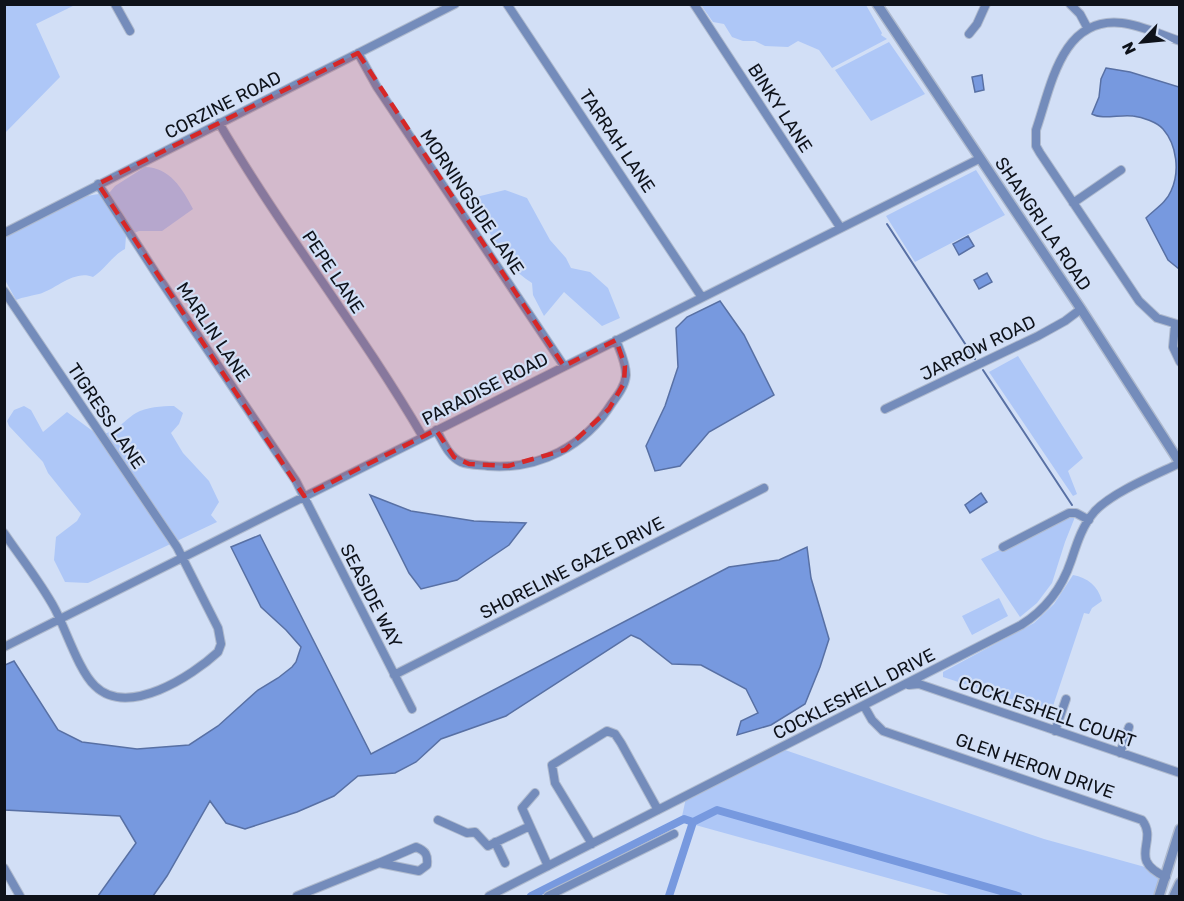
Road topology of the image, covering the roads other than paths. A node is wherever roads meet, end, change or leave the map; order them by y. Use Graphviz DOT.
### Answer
graph roads {
  1 [pos="115,4"];
  2 [pos="455,4"];
  3 [pos="507,4"];
  4 [pos="694,4"];
  5 [pos="877,4"];
  6 [pos="986,4"];
  7 [pos="1070,4"];
  8 [pos="1088,29"];
  9 [pos="130,31"];
  10 [pos="969,34"];
  11 [pos="1179,41"];
  12 [pos="358,53"];
  13 [pos="219,123"];
  14 [pos="979,159"];
  15 [pos="1121,170"];
  16 [pos="98,184"];
  17 [pos="1073,203"];
  18 [pos="840,227"];
  19 [pos="4,233"];
  20 [pos="4,291"];
  21 [pos="701,296"];
  22 [pos="1081,309"];
  23 [pos="1177,325"];
  24 [pos="616,340"];
  25 [pos="1179,362"];
  26 [pos="564,366"];
  27 [pos="885,410"];
  28 [pos="436,430"];
  29 [pos="423,436"];
  30 [pos="1179,463"];
  31 [pos="764,488"];
  32 [pos="304,496"];
  33 [pos="1089,519"];
  34 [pos="4,533"];
  35 [pos="1003,547"];
  36 [pos="182,558"];
  37 [pos="60,620"];
  38 [pos="4,647"];
  39 [pos="394,675"];
  40 [pos="905,686"];
  41 [pos="1066,699"];
  42 [pos="864,706"];
  43 [pos="412,709"];
  44 [pos="1129,727"];
  45 [pos="1055,731"];
  46 [pos="1120,753"];
  47 [pos="1179,773"];
  48 [pos="535,793"];
  49 [pos="658,810"];
  50 [pos="438,820"];
  51 [pos="530,826"];
  52 [pos="1179,829"];
  53 [pos="674,834"];
  54 [pos="495,842"];
  55 [pos="592,844"];
  56 [pos="379,862"];
  57 [pos="505,862"];
  58 [pos="548,866"];
  59 [pos="4,868"];
  60 [pos="1166,877"];
  61 [pos="1179,883"];
  62 [pos="20,897"];
  63 [pos="297,897"];
  64 [pos="489,897"];
  65 [pos="548,897"];
  66 [pos="1159,897"];
  67 [pos="1174,897"];
  1 -- 9 [label="street"];
  2 -- 12 [label="street, CORZINE ROAD"];
  3 -- 21 [label="street, TARRAH LANE"];
  4 -- 18 [label="street, BINKY LANE"];
  5 -- 14 [label="street, SHANGRI LA ROAD"];
  6 -- 10 [label="street"];
  7 -- 8 [label="street"];
  8 -- 11 [label="street"];
  8 -- 17 [label="street"];
  12 -- 13 [label="street, CORZINE ROAD"];
  12 -- 26 [label="street, MORNINGSIDE LANE"];
  13 -- 16 [label="street, CORZINE ROAD"];
  13 -- 29 [label="street, PEPE LANE"];
  14 -- 18 [label="street, PARADISE ROAD"];
  14 -- 22 [label="street, SHANGRI LA ROAD"];
  15 -- 17 [label="street"];
  16 -- 19 [label="street, CORZINE ROAD"];
  16 -- 32 [label="street, MARLIN LANE"];
  17 -- 23 [label="street"];
  18 -- 21 [label="street, PARADISE ROAD"];
  20 -- 36 [label="street, TIGRESS LANE"];
  21 -- 24 [label="street, PARADISE ROAD"];
  22 -- 27 [label="street, JARROW ROAD"];
  22 -- 30 [label="street, SHANGRI LA ROAD"];
  23 -- 25 [label="street"];
  24 -- 26 [label="street, PARADISE ROAD"];
  24 -- 28 [label="street"];
  26 -- 28 [label="street, PARADISE ROAD"];
  28 -- 29 [label="street, PARADISE ROAD"];
  29 -- 32 [label="street, PARADISE ROAD"];
  30 -- 33 [label="street, COCKLESHELL DRIVE"];
  31 -- 39 [label="street, SHORELINE GAZE DRIVE"];
  32 -- 36 [label="street, PARADISE ROAD"];
  32 -- 39 [label="street, SEASIDE WAY"];
  33 -- 35 [label="street"];
  33 -- 40 [label="street, COCKLESHELL DRIVE"];
  34 -- 37 [label="street"];
  36 -- 37 [label="street, PARADISE ROAD"];
  36 -- 37 [label="street, TIGRESS LANE"];
  37 -- 38 [label="street, PARADISE ROAD"];
  39 -- 43 [label="street, SEASIDE WAY"];
  40 -- 42 [label="street, COCKLESHELL DRIVE"];
  40 -- 45 [label="street, COCKLESHELL COURT"];
  41 -- 45 [label="street"];
  42 -- 49 [label="street, COCKLESHELL DRIVE"];
  42 -- 60 [label="street, GLEN HERON DRIVE"];
  44 -- 46 [label="street"];
  45 -- 46 [label="street, COCKLESHELL COURT"];
  46 -- 47 [label="street, COCKLESHELL COURT"];
  48 -- 51 [label="street"];
  49 -- 55 [label="street, COCKLESHELL DRIVE"];
  49 -- 55 [label="street"];
  50 -- 54 [label="street"];
  51 -- 54 [label="street"];
  51 -- 58 [label="street"];
  52 -- 60 [label="street"];
  53 -- 65 [label="street"];
  54 -- 57 [label="street"];
  55 -- 58 [label="street, COCKLESHELL DRIVE"];
  56 -- 56 [label="street"];
  56 -- 63 [label="street"];
  58 -- 64 [label="street, COCKLESHELL DRIVE"];
  59 -- 62 [label="street"];
  60 -- 66 [label="street"];
  61 -- 67 [label="street"];
}
